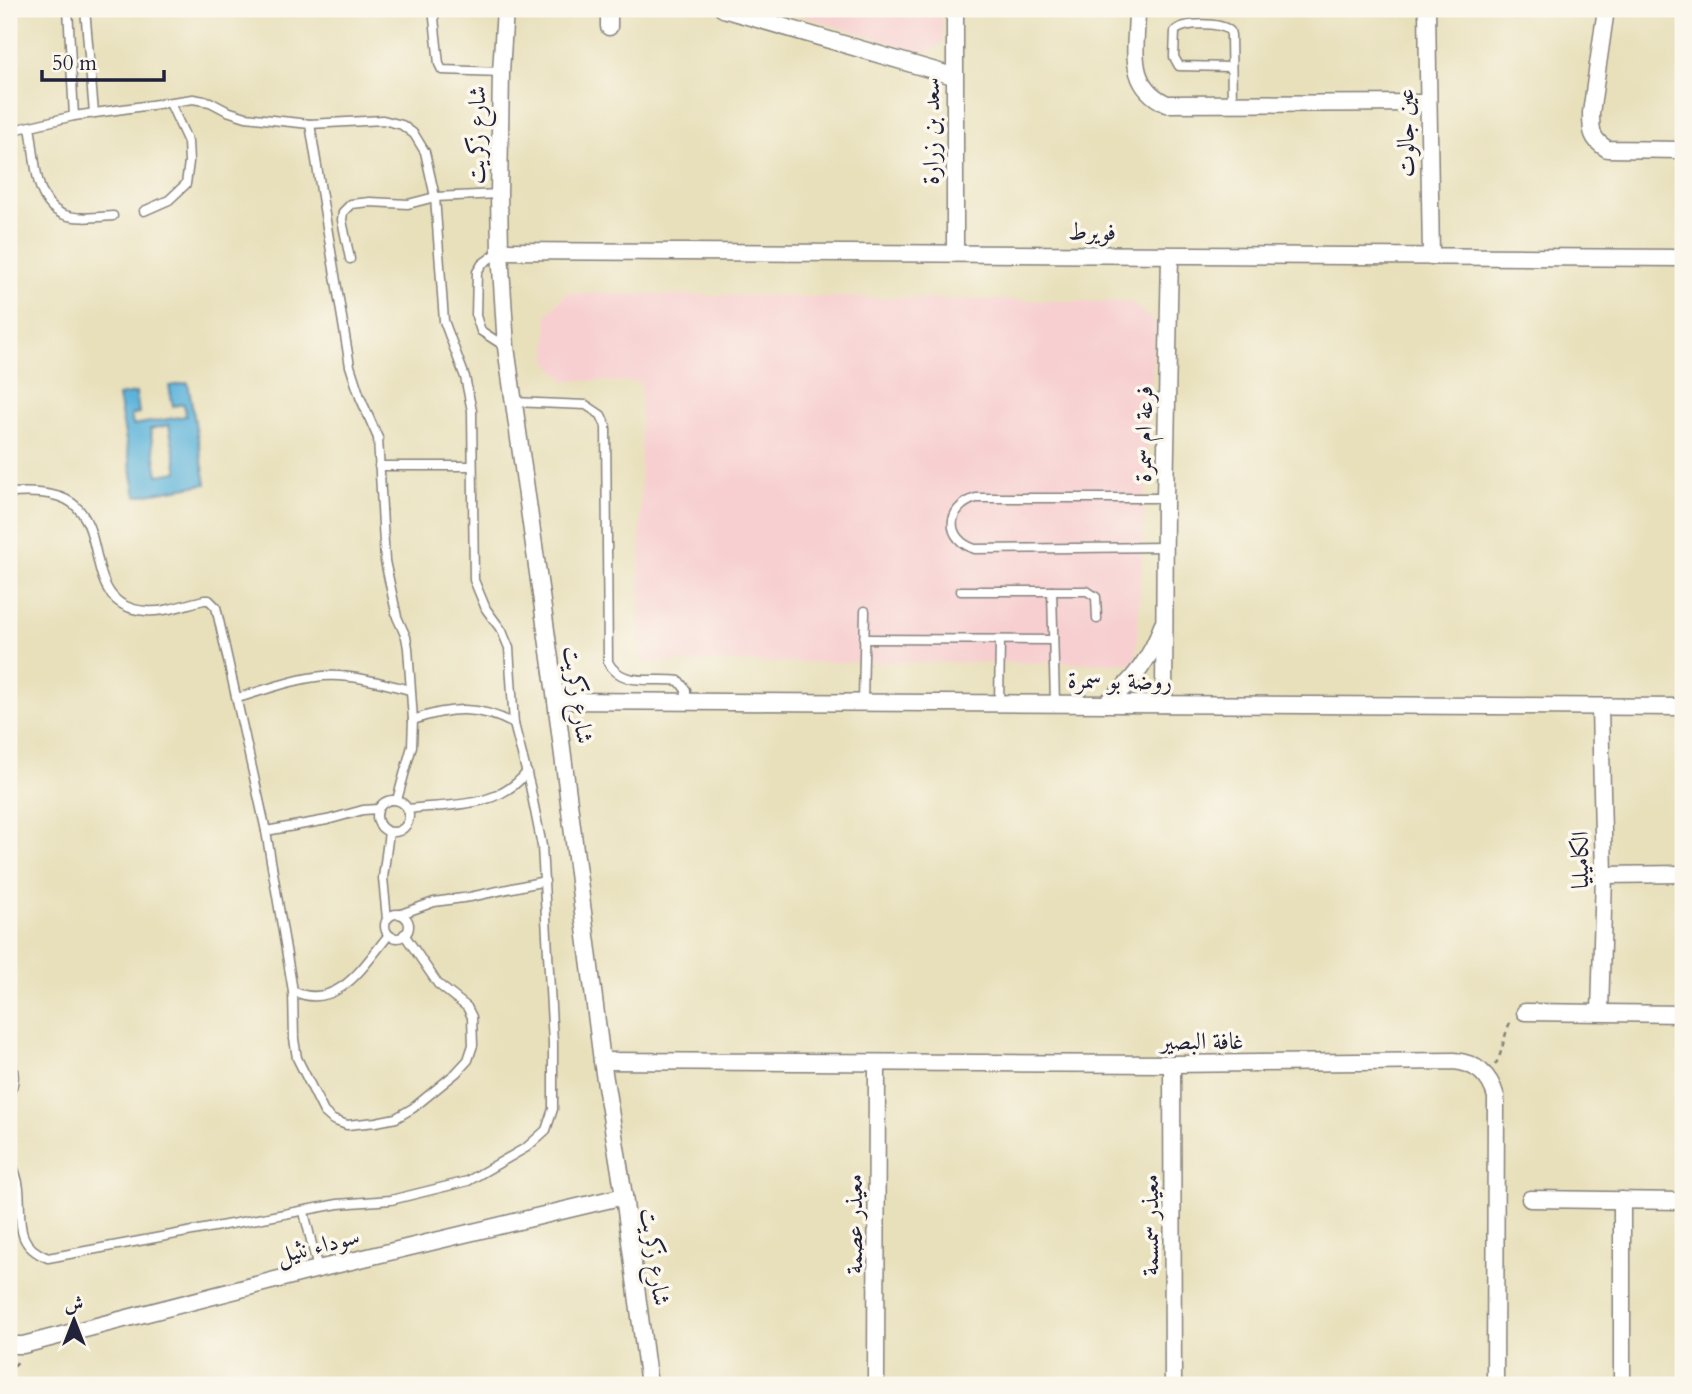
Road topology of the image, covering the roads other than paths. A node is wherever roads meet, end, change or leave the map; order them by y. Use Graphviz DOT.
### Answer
graph roads {
  1 [pos="68,9"];
  2 [pos="85,9"];
  3 [pos="433,9"];
  4 [pos="505,9"];
  5 [pos="609,9"];
  6 [pos="723,9"];
  7 [pos="955,9"];
  8 [pos="1138,9"];
  9 [pos="1427,9"];
  10 [pos="1606,9"];
  11 [pos="609,27"];
  12 [pos="1231,67"];
  13 [pos="501,72"];
  14 [pos="953,76"];
  15 [pos="170,103"];
  16 [pos="1428,103"];
  17 [pos="1232,104"];
  18 [pos="94,113"];
  19 [pos="74,116"];
  20 [pos="310,124"];
  21 [pos="30,128"];
  22 [pos="9,131"];
  23 [pos="1683,150"];
  24 [pos="499,194"];
  25 [pos="435,197"];
  26 [pos="144,211"];
  27 [pos="113,216"];
  28 [pos="500,251"];
  29 [pos="955,253"];
  30 [pos="1170,256"];
  31 [pos="1431,257"];
  32 [pos="1683,258"];
  33 [pos="349,259"];
  34 [pos="506,347"];
  35 [pos="513,402"];
  36 [pos="379,466"];
  37 [pos="472,466"];
  38 [pos="9,493"];
  39 [pos="1165,498"];
  40 [pos="1165,547"];
  41 [pos="961,591"];
  42 [pos="1052,591"];
  43 [pos="865,611"];
  44 [pos="1166,613"];
  45 [pos="1097,619"];
  46 [pos="864,639"];
  47 [pos="1000,640"];
  48 [pos="1053,640"];
  49 [pos="410,691"];
  50 [pos="237,698"];
  51 [pos="556,701"];
  52 [pos="686,701"];
  53 [pos="863,701"];
  54 [pos="999,702"];
  55 [pos="1055,703"];
  56 [pos="1105,704"];
  57 [pos="1164,704"];
  58 [pos="1600,707"];
  59 [pos="1683,708"];
  60 [pos="413,720"];
  61 [pos="514,724"];
  62 [pos="527,772"];
  63 [pos="397,800"];
  64 [pos="378,808"];
  65 [pos="408,809"];
  66 [pos="266,831"];
  67 [pos="389,832"];
  68 [pos="1683,874"];
  69 [pos="1604,875"];
  70 [pos="545,881"];
  71 [pos="401,914"];
  72 [pos="387,919"];
  73 [pos="404,934"];
  74 [pos="388,936"];
  75 [pos="293,991"];
  76 [pos="1525,1012"];
  77 [pos="1600,1012"];
  78 [pos="1683,1014"];
  79 [pos="9,1051"];
  80 [pos="602,1061"];
  81 [pos="877,1063"];
  82 [pos="1172,1064"];
  83 [pos="9,1093"];
  84 [pos="9,1158"];
  85 [pos="624,1196"];
  86 [pos="1530,1199"];
  87 [pos="1622,1200"];
  88 [pos="1683,1201"];
  89 [pos="304,1212"];
  90 [pos="318,1269"];
  91 [pos="16,1345"];
  92 [pos="9,1355"];
  93 [pos="649,1385"];
  94 [pos="876,1385"];
  95 [pos="1173,1385"];
  96 [pos="1495,1385"];
  97 [pos="1622,1385"];
  1 -- 19 [label="lane"];
  2 -- 18 [label="lane"];
  3 -- 13 [label="lane"];
  4 -- 13 [label="street, شارع زكريت"];
  5 -- 11 [label="street"];
  6 -- 14 [label="street"];
  7 -- 14 [label="street, سعد بن زرارة"];
  8 -- 17 [label="street"];
  9 -- 16 [label="street, عين جالوت"];
  10 -- 23 [label="street"];
  12 -- 12 [label="lane"];
  12 -- 17 [label="lane"];
  13 -- 24 [label="street, شارع زكريت"];
  14 -- 29 [label="street, سعد بن زرارة"];
  15 -- 18 [label="lane"];
  15 -- 20 [label="lane"];
  15 -- 26 [label="lane"];
  16 -- 17 [label="street"];
  16 -- 31 [label="street, عين جالوت"];
  18 -- 19 [label="lane"];
  19 -- 21 [label="lane"];
  20 -- 25 [label="lane"];
  20 -- 36 [label="lane"];
  21 -- 22 [label="lane"];
  21 -- 27 [label="lane"];
  24 -- 25 [label="lane"];
  24 -- 28 [label="street, شارع زكريت"];
  25 -- 33 [label="lane"];
  25 -- 37 [label="lane"];
  28 -- 29 [label="street, فويرط"];
  28 -- 34 [label="street, شارع زكريت"];
  28 -- 34 [label="lane"];
  29 -- 30 [label="street, فويرط"];
  30 -- 31 [label="street, فويرط"];
  30 -- 39 [label="street, فرعة ام سمرة"];
  31 -- 32 [label="street, فويرط"];
  34 -- 35 [label="street, شارع زكريت"];
  35 -- 51 [label="street, شارع زكريت"];
  35 -- 52 [label="lane"];
  36 -- 37 [label="lane"];
  36 -- 49 [label="lane"];
  37 -- 61 [label="lane"];
  38 -- 50 [label="lane"];
  39 -- 40 [label="street, فرعة ام سمرة"];
  39 -- 40 [label="lane"];
  40 -- 44 [label="street, فرعة ام سمرة"];
  41 -- 42 [label="lane"];
  42 -- 45 [label="lane"];
  42 -- 48 [label="lane"];
  43 -- 46 [label="lane"];
  44 -- 56 [label="street, فرعة ام سمرة"];
  44 -- 57 [label="street, فرعة ام سمرة"];
  46 -- 47 [label="lane"];
  46 -- 53 [label="lane"];
  47 -- 48 [label="lane"];
  47 -- 54 [label="lane"];
  48 -- 55 [label="lane"];
  49 -- 50 [label="lane"];
  49 -- 60 [label="lane"];
  50 -- 66 [label="lane"];
  51 -- 52 [label="street, روضة بو سمرة"];
  51 -- 80 [label="street, شارع زكريت"];
  52 -- 53 [label="street, روضة بو سمرة"];
  53 -- 54 [label="street, روضة بو سمرة"];
  54 -- 55 [label="street, روضة بو سمرة"];
  55 -- 56 [label="street, روضة بو سمرة"];
  56 -- 57 [label="street, روضة بو سمرة"];
  57 -- 58 [label="street, روضة بو سمرة"];
  58 -- 59 [label="street, روضة بو سمرة"];
  58 -- 69 [label="street, الكاميليا"];
  60 -- 61 [label="lane"];
  60 -- 63 [label="lane"];
  61 -- 62 [label="lane"];
  62 -- 65 [label="lane"];
  62 -- 70 [label="lane"];
  63 -- 64 [label="lane"];
  63 -- 65 [label="lane"];
  64 -- 66 [label="lane"];
  64 -- 67 [label="lane"];
  65 -- 67 [label="lane"];
  66 -- 75 [label="lane"];
  67 -- 72 [label="lane"];
  68 -- 69 [label="street"];
  69 -- 77 [label="street, الكاميليا"];
  70 -- 71 [label="lane"];
  70 -- 89 [label="lane"];
  71 -- 72 [label="lane"];
  71 -- 73 [label="lane"];
  72 -- 74 [label="lane"];
  73 -- 74 [label="lane"];
  73 -- 75 [label="lane"];
  74 -- 75 [label="lane"];
  76 -- 77 [label="street"];
  77 -- 78 [label="street"];
  79 -- 83 [label="lane"];
  80 -- 81 [label="street, غافة البصير"];
  80 -- 85 [label="street, شارع زكريت"];
  81 -- 82 [label="street, غافة البصير"];
  81 -- 94 [label="street, معيذر عصمة"];
  82 -- 95 [label="street, معيذر سمسمة"];
  82 -- 96 [label="street, غافة البصير"];
  84 -- 89 [label="lane"];
  85 -- 90 [label="street, سوداء نثيل"];
  85 -- 93 [label="street, شارع زكريت"];
  86 -- 87 [label="street"];
  87 -- 88 [label="street"];
  87 -- 97 [label="street"];
  89 -- 90 [label="lane"];
  90 -- 91 [label="street, سوداء نثيل"];
  91 -- 92 [label="street, سوداء نثيل"];
}
